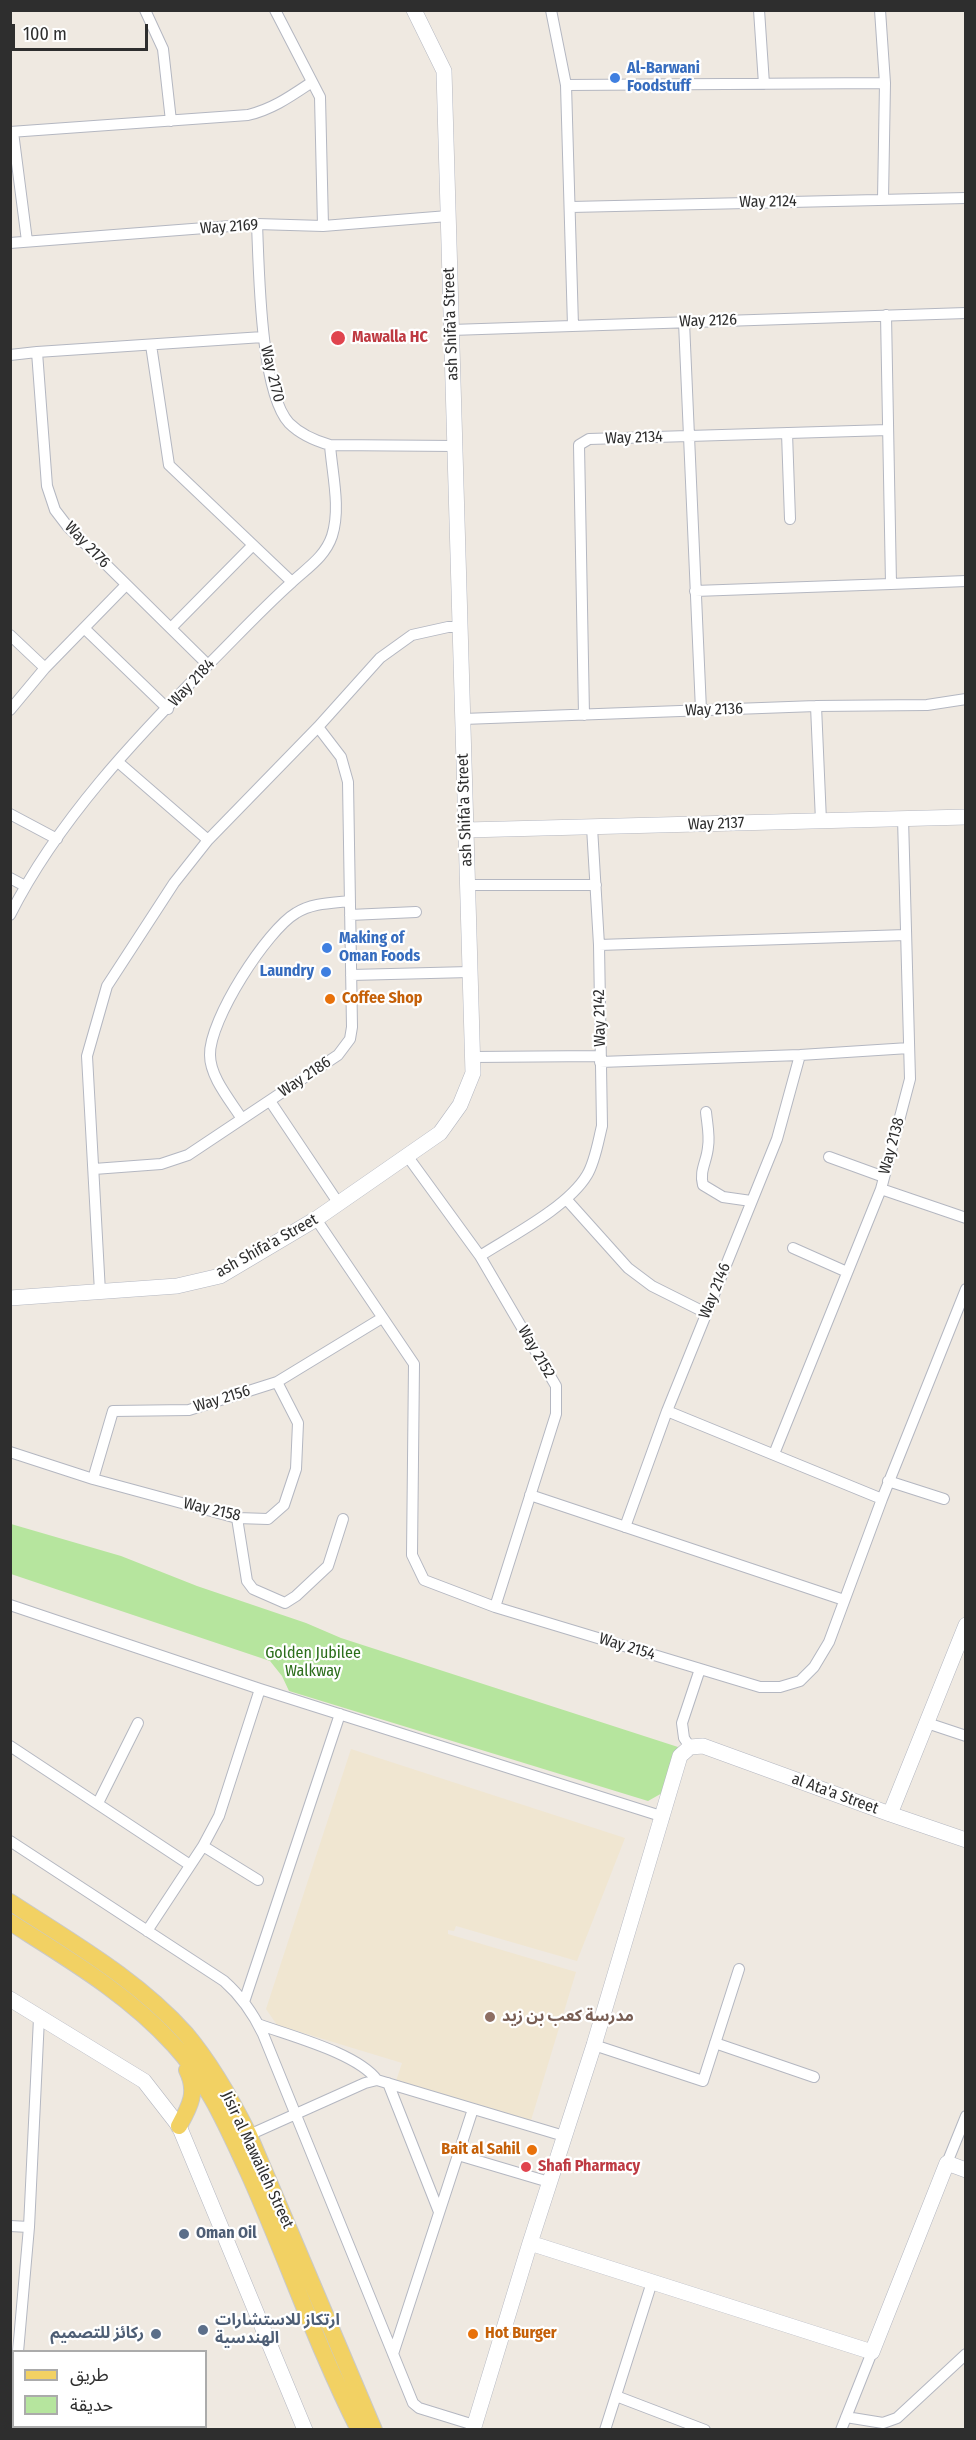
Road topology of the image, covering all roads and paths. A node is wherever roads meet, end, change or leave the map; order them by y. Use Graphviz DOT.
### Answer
graph roads {
  1 [pos="145,10"];
  2 [pos="275,10"];
  3 [pos="414,10"];
  4 [pos="566,10"];
  5 [pos="759,10"];
  6 [pos="880,10"];
  7 [pos="553,13"];
  8 [pos="312,82"];
  9 [pos="885,83"];
  10 [pos="764,84"];
  11 [pos="566,85"];
  12 [pos="171,120"];
  13 [pos="12,132"];
  14 [pos="966,198"];
  15 [pos="883,200"];
  16 [pos="571,207"];
  17 [pos="448,216"];
  18 [pos="257,224"];
  19 [pos="324,226"];
  20 [pos="27,241"];
  21 [pos="10,243"];
  22 [pos="966,312"];
  23 [pos="886,315"];
  24 [pos="684,322"];
  25 [pos="573,326"];
  26 [pos="451,330"];
  27 [pos="263,337"];
  28 [pos="151,345"];
  29 [pos="37,351"];
  30 [pos="10,355"];
  31 [pos="888,430"];
  32 [pos="787,433"];
  33 [pos="688,436"];
  34 [pos="330,445"];
  35 [pos="455,446"];
  36 [pos="790,519"];
  37 [pos="253,545"];
  38 [pos="966,581"];
  39 [pos="292,582"];
  40 [pos="891,584"];
  41 [pos="126,585"];
  42 [pos="695,591"];
  43 [pos="460,627"];
  44 [pos="84,628"];
  45 [pos="171,628"];
  46 [pos="10,635"];
  47 [pos="208,665"];
  48 [pos="45,668"];
  49 [pos="966,699"];
  50 [pos="816,706"];
  51 [pos="168,708"];
  52 [pos="10,710"];
  53 [pos="701,710"];
  54 [pos="584,715"];
  55 [pos="463,719"];
  56 [pos="318,728"];
  57 [pos="118,762"];
  58 [pos="10,814"];
  59 [pos="966,817"];
  60 [pos="903,819"];
  61 [pos="821,821"];
  62 [pos="592,827"];
  63 [pos="466,830"];
  64 [pos="57,839"];
  65 [pos="208,840"];
  66 [pos="10,878"];
  67 [pos="467,885"];
  68 [pos="596,885"];
  69 [pos="25,886"];
  70 [pos="349,902"];
  71 [pos="416,912"];
  72 [pos="10,915"];
  73 [pos="350,915"];
  74 [pos="906,935"];
  75 [pos="599,945"];
  76 [pos="470,972"];
  77 [pos="351,975"];
  78 [pos="909,1048"];
  79 [pos="800,1054"];
  80 [pos="472,1057"];
  81 [pos="600,1059"];
  82 [pos="270,1101"];
  83 [pos="706,1112"];
  84 [pos="242,1119"];
  85 [pos="408,1157"];
  86 [pos="829,1157"];
  87 [pos="94,1169"];
  88 [pos="884,1177"];
  89 [pos="881,1189"];
  90 [pos="567,1200"];
  91 [pos="752,1201"];
  92 [pos="339,1204"];
  93 [pos="966,1218"];
  94 [pos="316,1219"];
  95 [pos="792,1248"];
  96 [pos="480,1256"];
  97 [pos="847,1272"];
  98 [pos="966,1289"];
  99 [pos="100,1292"];
  100 [pos="10,1298"];
  101 [pos="706,1313"];
  102 [pos="382,1318"];
  103 [pos="277,1382"];
  104 [pos="667,1411"];
  105 [pos="10,1452"];
  106 [pos="774,1454"];
  107 [pos="93,1479"];
  108 [pos="888,1482"];
  109 [pos="531,1495"];
  110 [pos="882,1499"];
  111 [pos="944,1499"];
  112 [pos="237,1518"];
  113 [pos="343,1519"];
  114 [pos="625,1527"];
  115 [pos="844,1600"];
  116 [pos="10,1605"];
  117 [pos="495,1607"];
  118 [pos="966,1624"];
  119 [pos="700,1669"];
  120 [pos="260,1689"];
  121 [pos="340,1714"];
  122 [pos="138,1723"];
  123 [pos="927,1723"];
  124 [pos="966,1736"];
  125 [pos="10,1746"];
  126 [pos="690,1747"];
  127 [pos="98,1803"];
  128 [pos="890,1814"];
  129 [pos="664,1817"];
  130 [pos="966,1840"];
  131 [pos="10,1841"];
  132 [pos="203,1846"];
  133 [pos="190,1865"];
  134 [pos="258,1880"];
  135 [pos="10,1902"];
  136 [pos="10,1922"];
  137 [pos="147,1931"];
  138 [pos="739,1969"];
  139 [pos="10,1999"];
  140 [pos="244,2002"];
  141 [pos="39,2018"];
  142 [pos="258,2024"];
  143 [pos="715,2043"];
  144 [pos="175,2045"];
  145 [pos="594,2045"];
  146 [pos="814,2077"];
  147 [pos="382,2082"];
  148 [pos="473,2109"];
  149 [pos="295,2114"];
  150 [pos="966,2116"];
  151 [pos="179,2127"];
  152 [pos="249,2135"];
  153 [pos="564,2136"];
  154 [pos="458,2155"];
  155 [pos="947,2163"];
  156 [pos="966,2170"];
  157 [pos="549,2182"];
  158 [pos="439,2212"];
  159 [pos="10,2226"];
  160 [pos="29,2227"];
  161 [pos="530,2243"];
  162 [pos="652,2282"];
  163 [pos="16,2344"];
  164 [pos="872,2352"];
  165 [pos="393,2354"];
  166 [pos="966,2354"];
  167 [pos="616,2397"];
  168 [pos="846,2417"];
  169 [pos="473,2427"];
  170 [pos="305,2430"];
  171 [pos="359,2430"];
  172 [pos="374,2430"];
  173 [pos="605,2430"];
  174 [pos="705,2430"];
  175 [pos="841,2430"];
  1 -- 12 [label="street"];
  2 -- 8 [label="street"];
  3 -- 17 [label="street, ash Shifa'a Street"];
  4 -- 7 [label="street"];
  5 -- 10 [label="street"];
  6 -- 9 [label="street"];
  7 -- 11 [label="street"];
  8 -- 12 [label="street"];
  8 -- 19 [label="street"];
  9 -- 10 [label="street"];
  9 -- 15 [label="street"];
  10 -- 11 [label="street"];
  11 -- 16 [label="street"];
  12 -- 13 [label="street"];
  13 -- 20 [label="street"];
  14 -- 15 [label="street, Way 2124"];
  15 -- 16 [label="street, Way 2124"];
  16 -- 25 [label="street"];
  17 -- 19 [label="street, Way 2169"];
  17 -- 26 [label="street, ash Shifa'a Street"];
  18 -- 19 [label="street, Way 2169"];
  18 -- 20 [label="street, Way 2169"];
  18 -- 27 [label="street, Way 2170"];
  20 -- 21 [label="street, Way 2169"];
  22 -- 23 [label="street, Way 2126"];
  23 -- 24 [label="street, Way 2126"];
  23 -- 31 [label="street"];
  24 -- 25 [label="street, Way 2126"];
  24 -- 33 [label="street"];
  25 -- 26 [label="street, Way 2126"];
  26 -- 35 [label="street, ash Shifa'a Street"];
  27 -- 28 [label="street"];
  27 -- 34 [label="street, Way 2170"];
  28 -- 29 [label="street"];
  28 -- 37 [label="street"];
  29 -- 30 [label="street"];
  29 -- 41 [label="street, Way 2176"];
  31 -- 32 [label="street, Way 2134"];
  31 -- 40 [label="street"];
  32 -- 33 [label="street, Way 2134"];
  32 -- 36 [label="street"];
  33 -- 42 [label="street"];
  33 -- 54 [label="street, Way 2134"];
  34 -- 35 [label="street, Way 2170"];
  34 -- 39 [label="street, Way 2184"];
  35 -- 43 [label="street, ash Shifa'a Street"];
  37 -- 39 [label="street"];
  37 -- 45 [label="street"];
  38 -- 40 [label="street"];
  39 -- 47 [label="street, Way 2184"];
  40 -- 42 [label="street"];
  41 -- 44 [label="street"];
  41 -- 45 [label="street, Way 2176"];
  42 -- 53 [label="street"];
  43 -- 55 [label="street, ash Shifa'a Street"];
  43 -- 56 [label="street"];
  44 -- 48 [label="street"];
  44 -- 51 [label="street"];
  45 -- 47 [label="street, Way 2176"];
  46 -- 48 [label="street"];
  47 -- 51 [label="street, Way 2184"];
  48 -- 52 [label="street"];
  49 -- 50 [label="street, Way 2136"];
  50 -- 53 [label="street, Way 2136"];
  50 -- 61 [label="street"];
  51 -- 57 [label="street, Way 2184"];
  53 -- 54 [label="street, Way 2136"];
  54 -- 55 [label="street, Way 2136"];
  55 -- 63 [label="street, ash Shifa'a Street"];
  56 -- 65 [label="street"];
  56 -- 70 [label="street, Way 2186"];
  57 -- 64 [label="street, Way 2184"];
  57 -- 65 [label="street"];
  58 -- 64 [label="street"];
  59 -- 60 [label="street, Way 2137"];
  60 -- 61 [label="street, Way 2137"];
  60 -- 74 [label="street, Way 2138"];
  61 -- 62 [label="street, Way 2137"];
  62 -- 63 [label="street, Way 2137"];
  62 -- 68 [label="street, Way 2142"];
  63 -- 67 [label="street, ash Shifa'a Street"];
  64 -- 69 [label="street, Way 2184"];
  65 -- 87 [label="street"];
  66 -- 69 [label="street"];
  67 -- 68 [label="street"];
  67 -- 76 [label="street, ash Shifa'a Street"];
  68 -- 75 [label="street, Way 2142"];
  69 -- 72 [label="street, Way 2184"];
  70 -- 73 [label="street, Way 2186"];
  70 -- 84 [label="street"];
  71 -- 73 [label="street"];
  73 -- 77 [label="street, Way 2186"];
  74 -- 75 [label="street"];
  74 -- 78 [label="street, Way 2138"];
  75 -- 81 [label="street, Way 2142"];
  76 -- 77 [label="street"];
  76 -- 80 [label="street, ash Shifa'a Street"];
  77 -- 82 [label="street, Way 2186"];
  78 -- 79 [label="street"];
  78 -- 88 [label="street, Way 2138"];
  79 -- 81 [label="street"];
  79 -- 91 [label="street, Way 2146"];
  80 -- 81 [label="street"];
  80 -- 85 [label="street, ash Shifa'a Street"];
  81 -- 90 [label="street, Way 2142"];
  82 -- 84 [label="street, Way 2186"];
  82 -- 92 [label="street"];
  83 -- 91 [label="street"];
  84 -- 87 [label="street, Way 2186"];
  85 -- 92 [label="street, ash Shifa'a Street"];
  85 -- 96 [label="street, Way 2152"];
  86 -- 88 [label="street"];
  87 -- 99 [label="street"];
  88 -- 89 [label="street, Way 2138"];
  89 -- 93 [label="street"];
  89 -- 97 [label="street, Way 2138"];
  90 -- 96 [label="street, Way 2142"];
  90 -- 101 [label="street"];
  91 -- 101 [label="street, Way 2146"];
  92 -- 94 [label="street, ash Shifa'a Street"];
  94 -- 99 [label="street, ash Shifa'a Street"];
  94 -- 102 [label="street, Way 2154"];
  95 -- 97 [label="street"];
  96 -- 109 [label="street, Way 2152"];
  97 -- 106 [label="street, Way 2138"];
  98 -- 108 [label="street, Way 2154"];
  99 -- 100 [label="street, ash Shifa'a Street"];
  101 -- 104 [label="street, Way 2146"];
  102 -- 103 [label="street, Way 2156"];
  102 -- 117 [label="street, Way 2154"];
  103 -- 107 [label="street, Way 2156"];
  103 -- 112 [label="street, Way 2158"];
  104 -- 106 [label="street"];
  104 -- 114 [label="street, Way 2146"];
  105 -- 107 [label="street, Way 2158"];
  106 -- 110 [label="street"];
  107 -- 112 [label="street, Way 2158"];
  108 -- 110 [label="street, Way 2154"];
  108 -- 111 [label="street"];
  109 -- 114 [label="street"];
  109 -- 117 [label="street, Way 2152"];
  110 -- 115 [label="street, Way 2154"];
  112 -- 113 [label="street"];
  114 -- 115 [label="street"];
  115 -- 119 [label="street, Way 2154"];
  116 -- 120 [label="street"];
  117 -- 119 [label="street, Way 2154"];
  118 -- 123 [label="street, al Ata'a Street"];
  119 -- 126 [label="street"];
  120 -- 121 [label="street"];
  120 -- 132 [label="street"];
  121 -- 129 [label="street"];
  121 -- 140 [label="street"];
  122 -- 127 [label="street"];
  123 -- 124 [label="street"];
  123 -- 128 [label="street, al Ata'a Street"];
  125 -- 127 [label="street"];
  126 -- 128 [label="street, al Ata'a Street"];
  126 -- 129 [label="street"];
  127 -- 133 [label="street"];
  128 -- 130 [label="street"];
  129 -- 145 [label="street"];
  131 -- 137 [label="street"];
  132 -- 133 [label="street"];
  132 -- 134 [label="street"];
  133 -- 137 [label="street"];
  135 -- 152 [label="main road, Jisir al Mawaileh Street"];
  136 -- 144 [label="main road, Jisir al Mawaileh Street"];
  137 -- 140 [label="street"];
  138 -- 143 [label="street"];
  139 -- 141 [label="street"];
  140 -- 142 [label="street"];
  141 -- 151 [label="street"];
  141 -- 160 [label="street"];
  142 -- 147 [label="street"];
  142 -- 149 [label="street"];
  143 -- 145 [label="street"];
  143 -- 146 [label="street"];
  144 -- 151 [label="main road"];
  144 -- 171 [label="main road, Jisir al Mawaileh Street"];
  145 -- 153 [label="street"];
  147 -- 148 [label="street"];
  147 -- 149 [label="street"];
  147 -- 158 [label="street"];
  148 -- 153 [label="street"];
  148 -- 154 [label="street"];
  149 -- 152 [label="street"];
  149 -- 165 [label="street"];
  150 -- 155 [label="street"];
  151 -- 170 [label="street"];
  152 -- 172 [label="main road, Jisir al Mawaileh Street"];
  153 -- 157 [label="street"];
  154 -- 157 [label="street"];
  154 -- 158 [label="street"];
  155 -- 156 [label="street"];
  155 -- 164 [label="street"];
  157 -- 161 [label="street"];
  158 -- 165 [label="street"];
  159 -- 160 [label="street"];
  160 -- 163 [label="street"];
  161 -- 162 [label="street"];
  161 -- 169 [label="street"];
  162 -- 164 [label="street"];
  162 -- 167 [label="street"];
  164 -- 168 [label="street"];
  165 -- 169 [label="street"];
  166 -- 168 [label="street"];
  167 -- 173 [label="street"];
  167 -- 174 [label="street"];
  168 -- 175 [label="street"];
}
